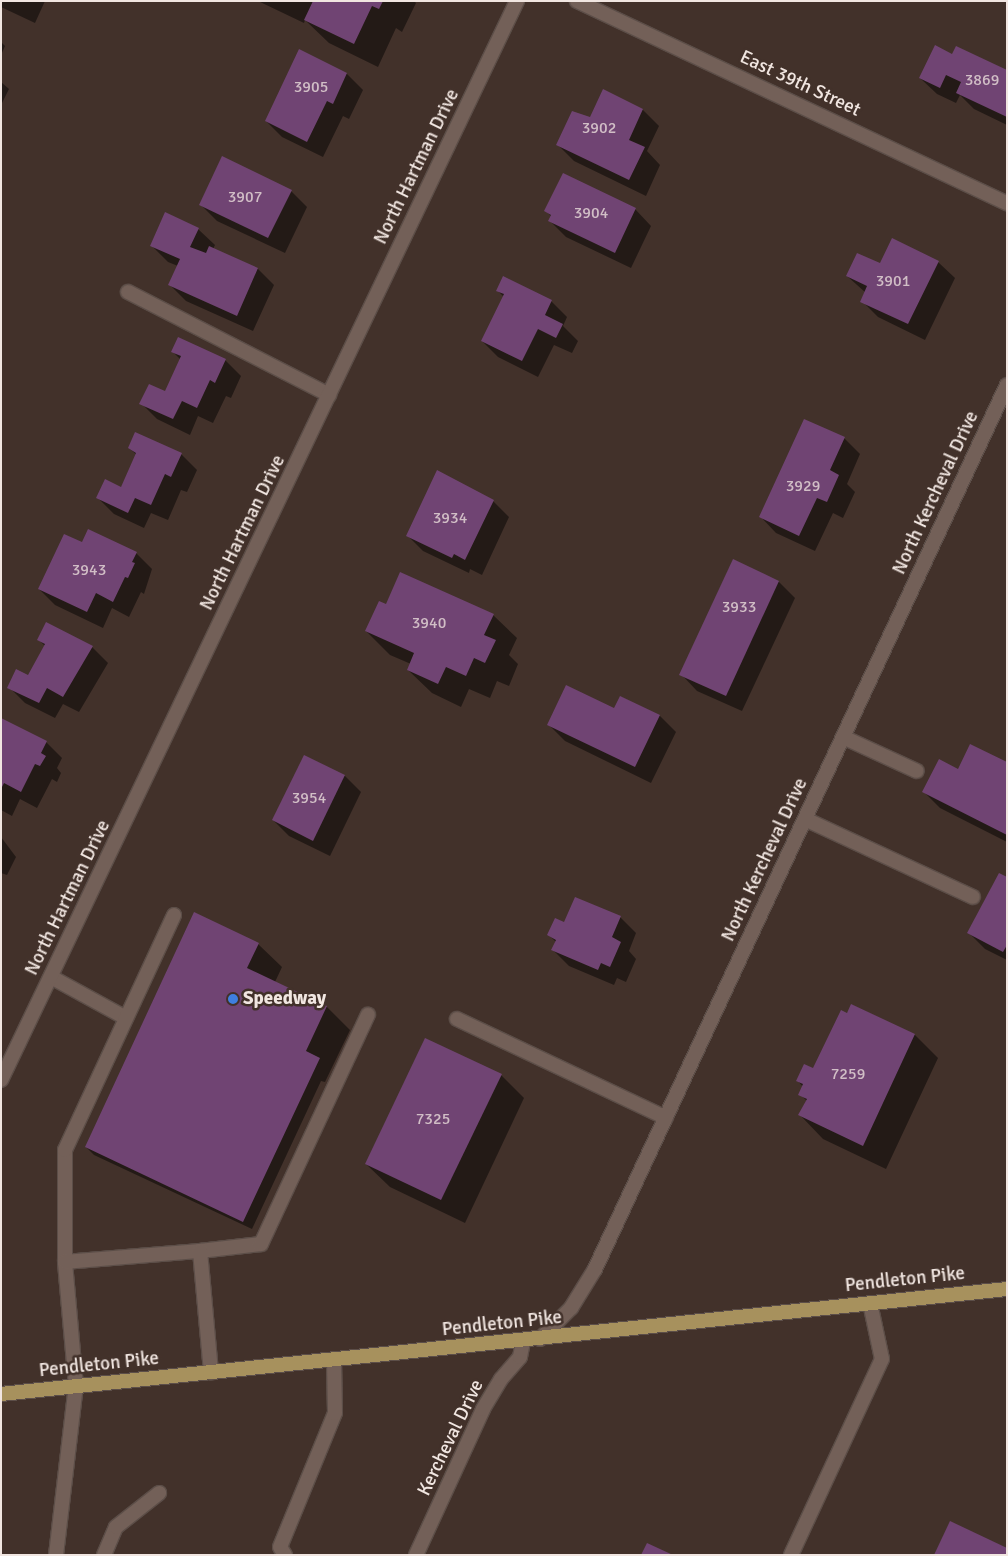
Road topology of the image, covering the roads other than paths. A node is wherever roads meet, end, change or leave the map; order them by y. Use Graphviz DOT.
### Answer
graph roads {
  1 [pos="517,1"];
  2 [pos="578,1"];
  3 [pos="1007,203"];
  4 [pos="128,292"];
  5 [pos="1007,385"];
  6 [pos="329,395"];
  7 [pos="843,737"];
  8 [pos="917,771"];
  9 [pos="805,819"];
  10 [pos="973,897"];
  11 [pos="174,915"];
  12 [pos="51,978"];
  13 [pos="368,1015"];
  14 [pos="126,1018"];
  15 [pos="457,1019"];
  16 [pos="1,1080"];
  17 [pos="666,1118"];
  18 [pos="200,1251"];
  19 [pos="65,1262"];
  20 [pos="1007,1289"];
  21 [pos="870,1303"];
  22 [pos="540,1339"];
  23 [pos="523,1341"];
  24 [pos="334,1360"];
  25 [pos="211,1373"];
  26 [pos="76,1386"];
  27 [pos="1,1394"];
  28 [pos="159,1493"];
  29 [pos="56,1555"];
  30 [pos="104,1555"];
  31 [pos="285,1555"];
  32 [pos="416,1555"];
  33 [pos="791,1555"];
  1 -- 6 [label="street, North Hartman Drive"];
  2 -- 3 [label="street, East 39th Street"];
  4 -- 6 [label="street"];
  5 -- 7 [label="street, North Kercheval Drive"];
  6 -- 12 [label="street, North Hartman Drive"];
  7 -- 8 [label="street"];
  7 -- 9 [label="street, North Kercheval Drive"];
  9 -- 10 [label="street"];
  9 -- 17 [label="street, North Kercheval Drive"];
  11 -- 14 [label="street"];
  12 -- 14 [label="street"];
  12 -- 16 [label="street, North Hartman Drive"];
  13 -- 18 [label="street"];
  14 -- 19 [label="street"];
  15 -- 17 [label="street"];
  17 -- 22 [label="street, North Kercheval Drive"];
  18 -- 19 [label="street"];
  18 -- 25 [label="street"];
  19 -- 26 [label="street"];
  20 -- 21 [label="main road, Pendleton Pike"];
  21 -- 22 [label="main road, Pendleton Pike"];
  21 -- 33 [label="street"];
  22 -- 23 [label="main road, Pendleton Pike"];
  23 -- 24 [label="main road, Pendleton Pike"];
  23 -- 32 [label="street, Kercheval Drive"];
  24 -- 25 [label="main road, Pendleton Pike"];
  24 -- 31 [label="street"];
  25 -- 26 [label="main road, Pendleton Pike"];
  26 -- 27 [label="main road, Pendleton Pike"];
  26 -- 29 [label="street"];
  28 -- 30 [label="street"];
}
